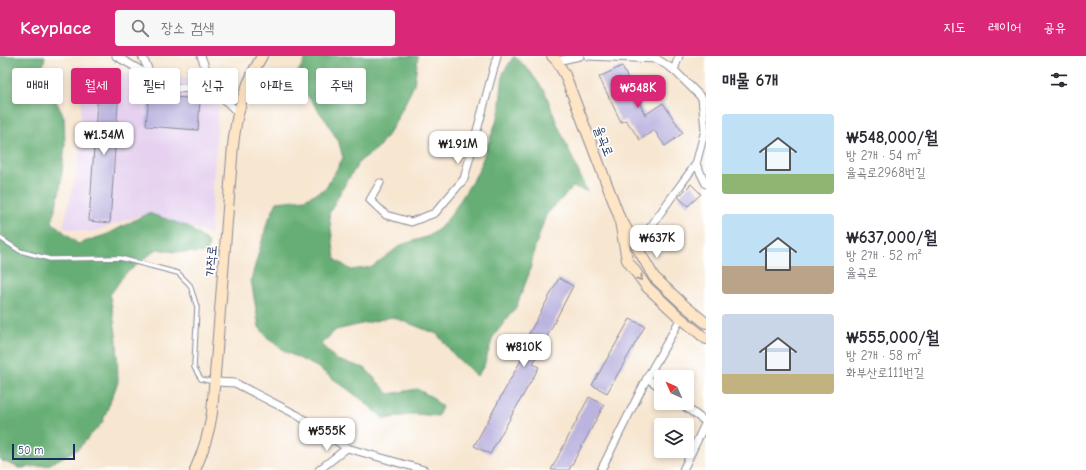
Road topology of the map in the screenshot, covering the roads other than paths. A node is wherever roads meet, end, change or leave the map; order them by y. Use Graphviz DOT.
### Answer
graph roads {
  1 [pos="116,56"];
  2 [pos="142,56"];
  3 [pos="201,56"];
  4 [pos="262,56"];
  5 [pos="497,56"];
  6 [pos="580,56"];
  7 [pos="588,56"];
  8 [pos="679,56"];
  9 [pos="554,58"];
  10 [pos="137,68"];
  11 [pos="148,68"];
  12 [pos="206,68"];
  13 [pos="674,70"];
  14 [pos="228,104"];
  15 [pos="238,113"];
  16 [pos="696,164"];
  17 [pos="380,183"];
  18 [pos="706,184"];
  19 [pos="619,216"];
  20 [pos="0,238"];
  21 [pos="637,246"];
  22 [pos="689,309"];
  23 [pos="681,318"];
  24 [pos="706,323"];
  25 [pos="706,339"];
  26 [pos="647,378"];
  27 [pos="215,382"];
  28 [pos="654,383"];
  29 [pos="690,410"];
  30 [pos="706,422"];
  31 [pos="347,448"];
  32 [pos="194,470"];
  33 [pos="319,470"];
  34 [pos="424,470"];
  35 [pos="602,470"];
  36 [pos="683,470"];
  1 -- 10 [label="street"];
  2 -- 11 [label="street"];
  3 -- 12 [label="street"];
  4 -- 15 [label="street, 가작로"];
  5 -- 17 [label="street"];
  6 -- 9 [label="street"];
  7 -- 13 [label="street"];
  8 -- 13 [label="street"];
  9 -- 19 [label="street, 율곡로"];
  13 -- 16 [label="street"];
  14 -- 15 [label="street"];
  15 -- 27 [label="street, 가작로"];
  16 -- 18 [label="street"];
  16 -- 21 [label="street"];
  19 -- 21 [label="street, 율곡로"];
  19 -- 23 [label="street, 율곡로, one-way"];
  20 -- 27 [label="lane"];
  21 -- 22 [label="street, 율곡로"];
  22 -- 23 [label="street"];
  22 -- 24 [label="street, 율곡로"];
  23 -- 25 [label="street, 율곡로"];
  23 -- 26 [label="street"];
  26 -- 28 [label="street"];
  26 -- 35 [label="street"];
  27 -- 31 [label="street"];
  27 -- 32 [label="street, 가작로"];
  29 -- 30 [label="street"];
  30 -- 36 [label="street"];
  31 -- 33 [label="street"];
  31 -- 34 [label="street"];
}
